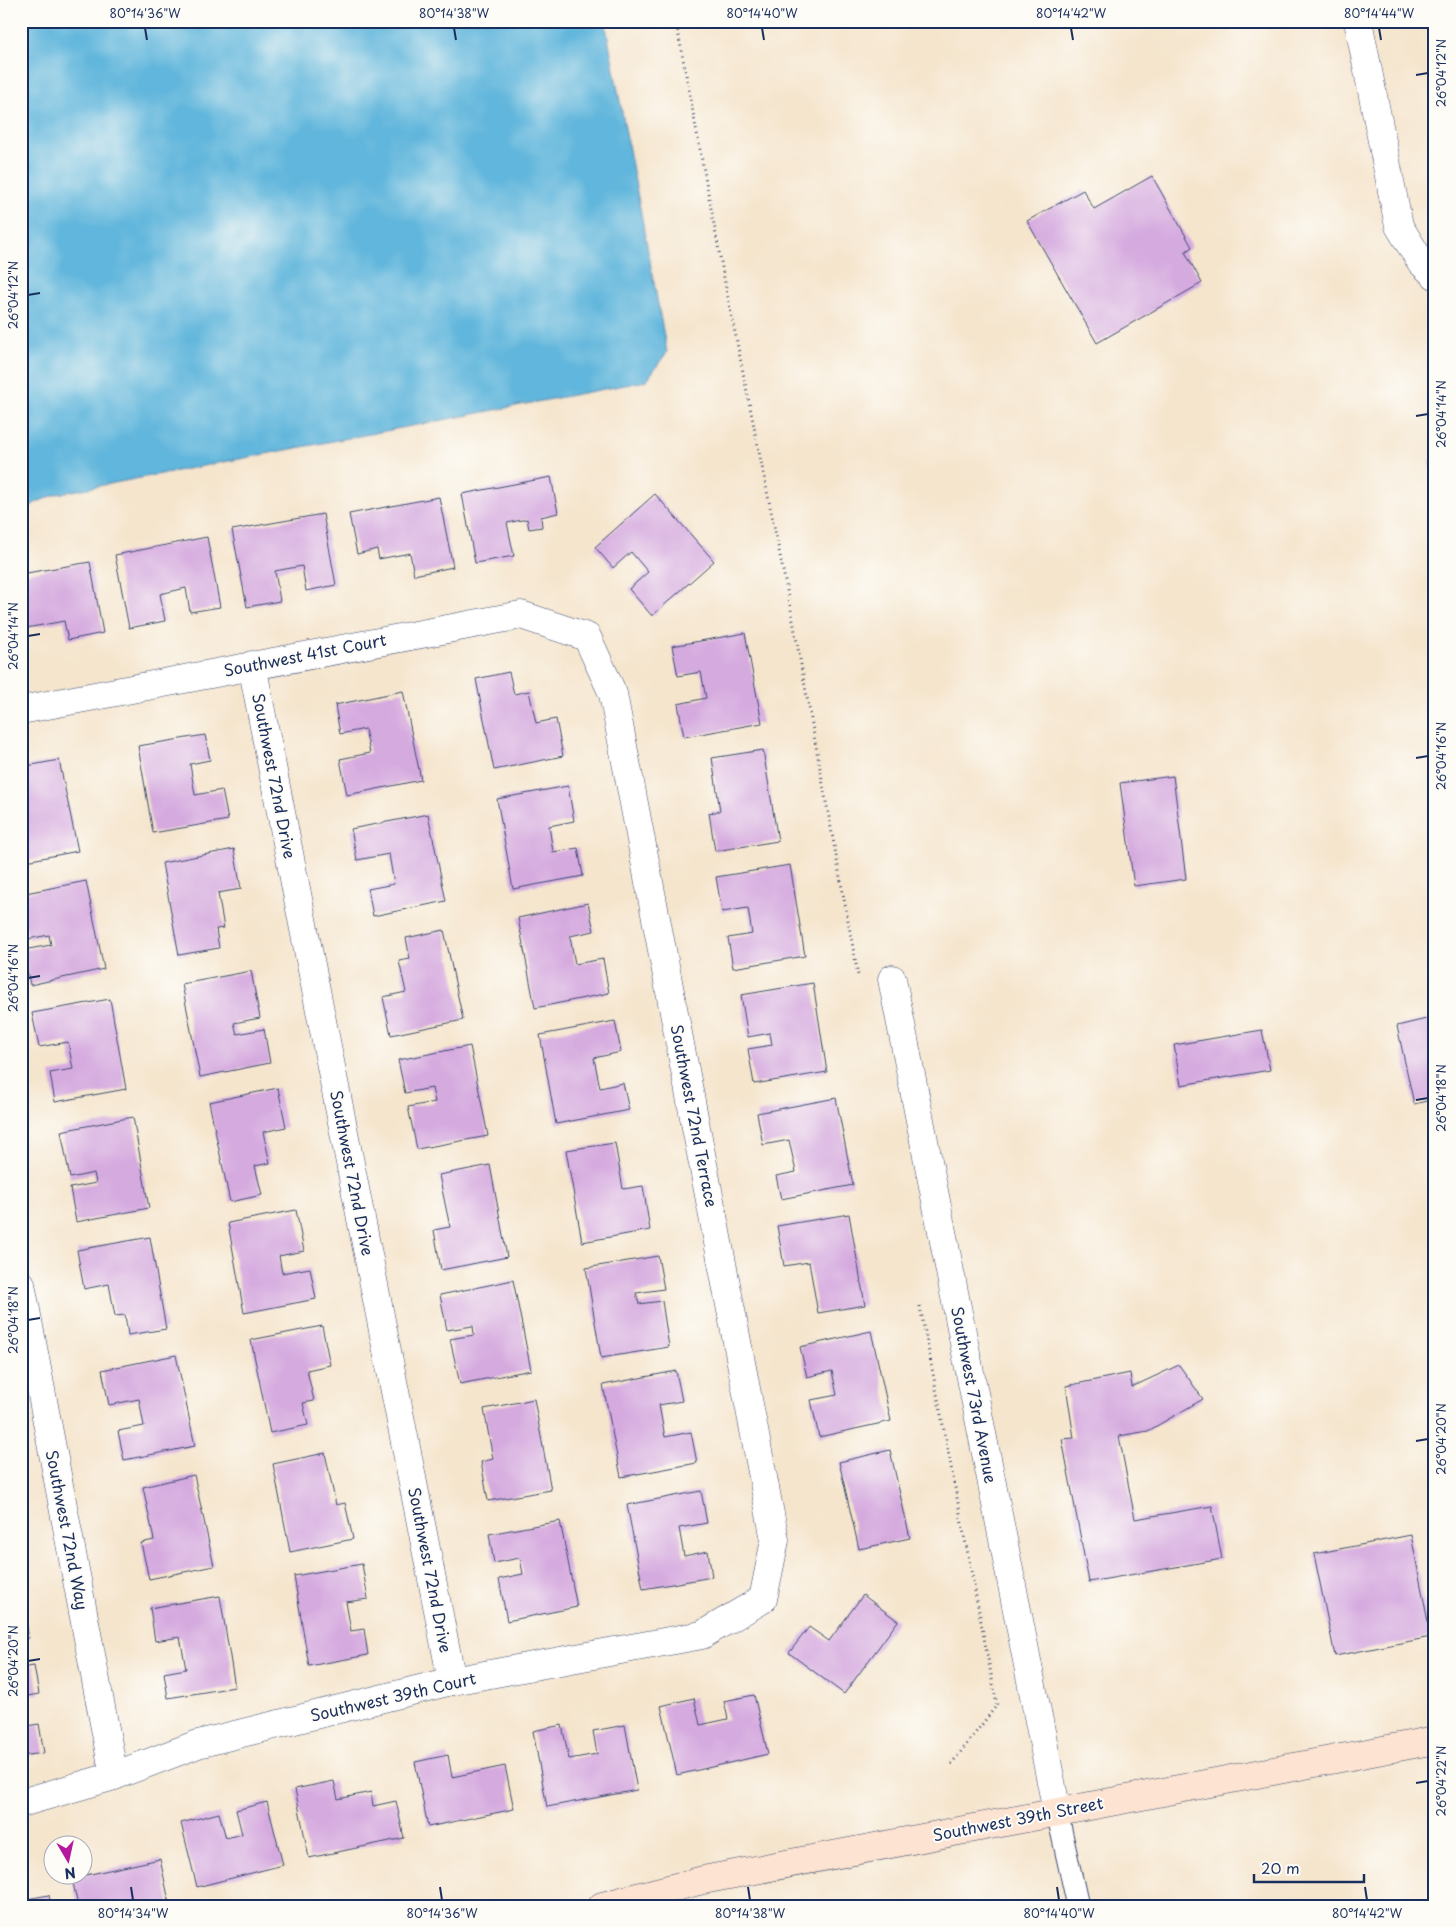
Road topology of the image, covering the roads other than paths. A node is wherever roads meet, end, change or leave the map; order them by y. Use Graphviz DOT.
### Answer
graph roads {
  1 [pos="1358,21"];
  2 [pos="1435,275"];
  3 [pos="587,637"];
  4 [pos="252,665"];
  5 [pos="21,710"];
  6 [pos="892,979"];
  7 [pos="21,1284"];
  8 [pos="763,1599"];
  9 [pos="452,1681"];
  10 [pos="1435,1740"];
  11 [pos="114,1776"];
  12 [pos="21,1803"];
  13 [pos="1057,1812"];
  14 [pos="602,1906"];
  15 [pos="1078,1906"];
  1 -- 2 [label="street"];
  3 -- 4 [label="street, Southwest 41st Court"];
  3 -- 8 [label="street, Southwest 72nd Terrace"];
  4 -- 5 [label="street, Southwest 41st Court"];
  4 -- 9 [label="street, Southwest 72nd Drive"];
  6 -- 13 [label="street, Southwest 73rd Avenue"];
  7 -- 11 [label="street, Southwest 72nd Way"];
  8 -- 9 [label="street, Southwest 39th Court"];
  9 -- 11 [label="street, Southwest 39th Court"];
  10 -- 13 [label="street, Southwest 39th Street"];
  11 -- 12 [label="street, Southwest 39th Court"];
  13 -- 14 [label="street, Southwest 39th Street"];
  13 -- 15 [label="lane"];
}
